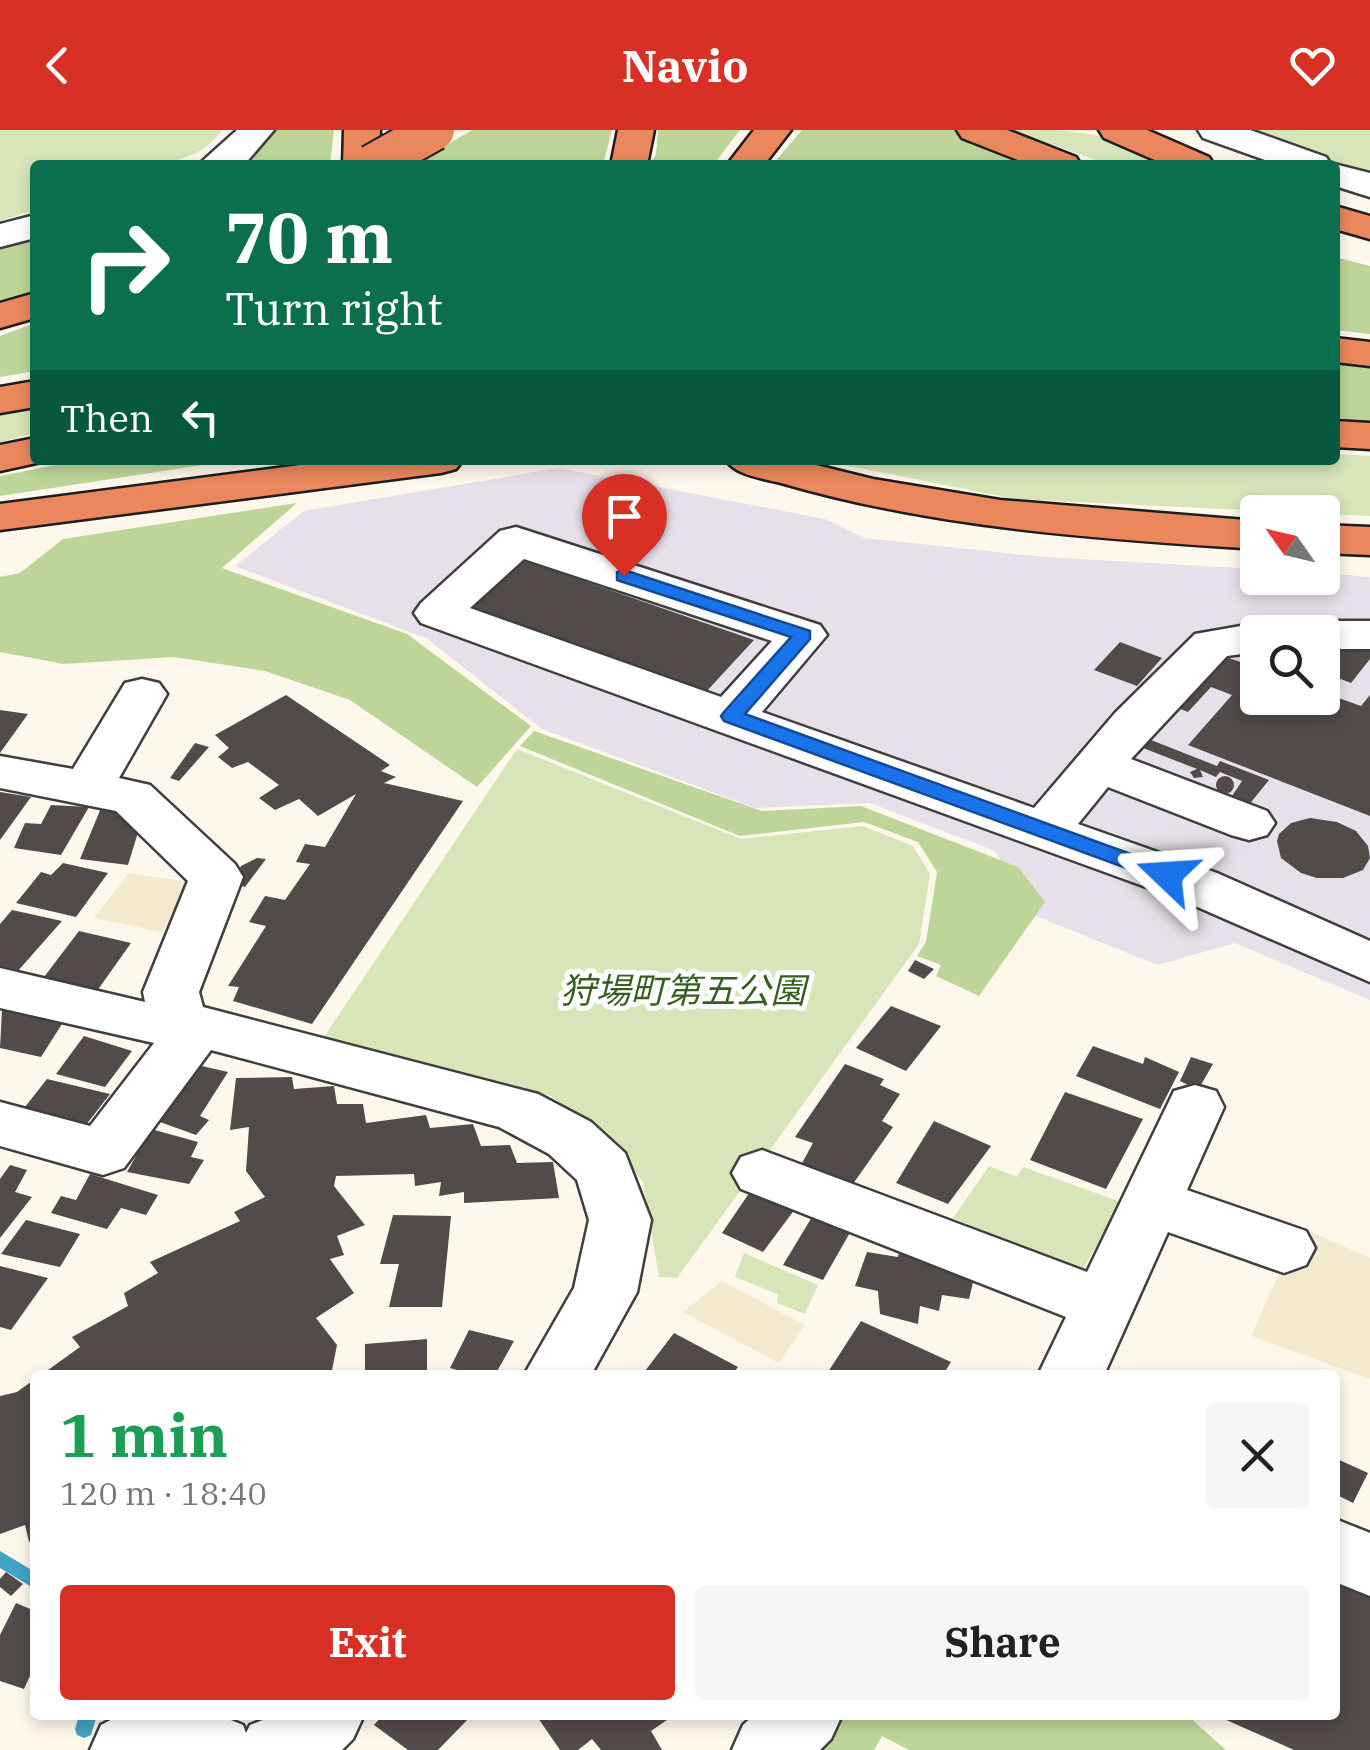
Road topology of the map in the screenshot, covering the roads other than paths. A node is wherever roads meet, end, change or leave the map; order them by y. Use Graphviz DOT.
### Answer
graph roads {
  1 [pos="256,130"];
  2 [pos="362,130"];
  3 [pos="403,130"];
  4 [pos="434,130"];
  5 [pos="636,130"];
  6 [pos="773,130"];
  7 [pos="975,130"];
  8 [pos="1117,130"];
  9 [pos="1216,130"];
  10 [pos="225,160"];
  11 [pos="361,160"];
  12 [pos="381,160"];
  13 [pos="402,160"];
  14 [pos="630,160"];
  15 [pos="748,160"];
  16 [pos="1050,160"];
  17 [pos="1185,160"];
  18 [pos="1300,160"];
  19 [pos="1340,175"];
  20 [pos="1370,186"];
  21 [pos="1340,218"];
  22 [pos="30,227"];
  23 [pos="1370,228"];
  24 [pos="0,236"];
  25 [pos="1340,250"];
  26 [pos="1370,259"];
  27 [pos="30,307"];
  28 [pos="0,316"];
  29 [pos="1340,351"];
  30 [pos="1370,354"];
  31 [pos="30,395"];
  32 [pos="0,400"];
  33 [pos="1340,434"];
  34 [pos="1370,436"];
  35 [pos="30,452"];
  36 [pos="0,458"];
  37 [pos="402,465"];
  38 [pos="770,465"];
  39 [pos="0,517"];
  40 [pos="1240,535"];
  41 [pos="1340,539"];
  42 [pos="1370,540"];
  43 [pos="1370,635"];
  44 [pos="1340,636"];
  45 [pos="1240,639"];
  46 [pos="142,694"];
  47 [pos="732,716"];
  48 [pos="1100,765"];
  49 [pos="0,772"];
  50 [pos="87,788"];
  51 [pos="1249,824"];
  52 [pos="1045,830"];
  53 [pos="1370,963"];
  54 [pos="0,988"];
  55 [pos="188,1024"];
  56 [pos="1195,1107"];
  57 [pos="0,1124"];
  58 [pos="762,1173"];
  59 [pos="1150,1201"];
  60 [pos="1284,1248"];
  61 [pos="1101,1304"];
  62 [pos="561,1370"];
  63 [pos="1073,1370"];
  64 [pos="1340,1552"];
  65 [pos="1370,1566"];
  66 [pos="322,1720"];
  67 [pos="800,1720"];
  68 [pos="126,1750"];
  69 [pos="217,1750"];
  70 [pos="276,1750"];
  71 [pos="769,1750"];
  1 -- 10 [label="street"];
  2 -- 11 [label="highway"];
  3 -- 13 [label="highway"];
  4 -- 12 [label="highway, bridge"];
  5 -- 14 [label="highway"];
  6 -- 15 [label="highway"];
  7 -- 16 [label="highway"];
  8 -- 17 [label="highway"];
  9 -- 18 [label="street"];
  19 -- 20 [label="street"];
  21 -- 23 [label="highway"];
  22 -- 24 [label="street"];
  25 -- 26 [label="highway"];
  27 -- 28 [label="highway"];
  29 -- 30 [label="highway"];
  31 -- 32 [label="highway"];
  33 -- 34 [label="highway"];
  35 -- 36 [label="highway"];
  37 -- 39 [label="highway"];
  38 -- 40 [label="highway"];
  41 -- 42 [label="highway"];
  43 -- 44 [label="street"];
  45 -- 48 [label="street"];
  46 -- 50 [label="street"];
  47 -- 47 [label="street"];
  47 -- 52 [label="street"];
  48 -- 51 [label="street"];
  48 -- 52 [label="street"];
  49 -- 50 [label="street"];
  50 -- 55 [label="street"];
  52 -- 53 [label="street"];
  54 -- 55 [label="street"];
  55 -- 57 [label="street"];
  55 -- 62 [label="street"];
  56 -- 59 [label="street"];
  58 -- 61 [label="street"];
  59 -- 60 [label="street"];
  59 -- 61 [label="street"];
  61 -- 63 [label="street"];
  64 -- 65 [label="street"];
  66 -- 70 [label="street"];
  67 -- 71 [label="street"];
  68 -- 69 [label="street"];
}
